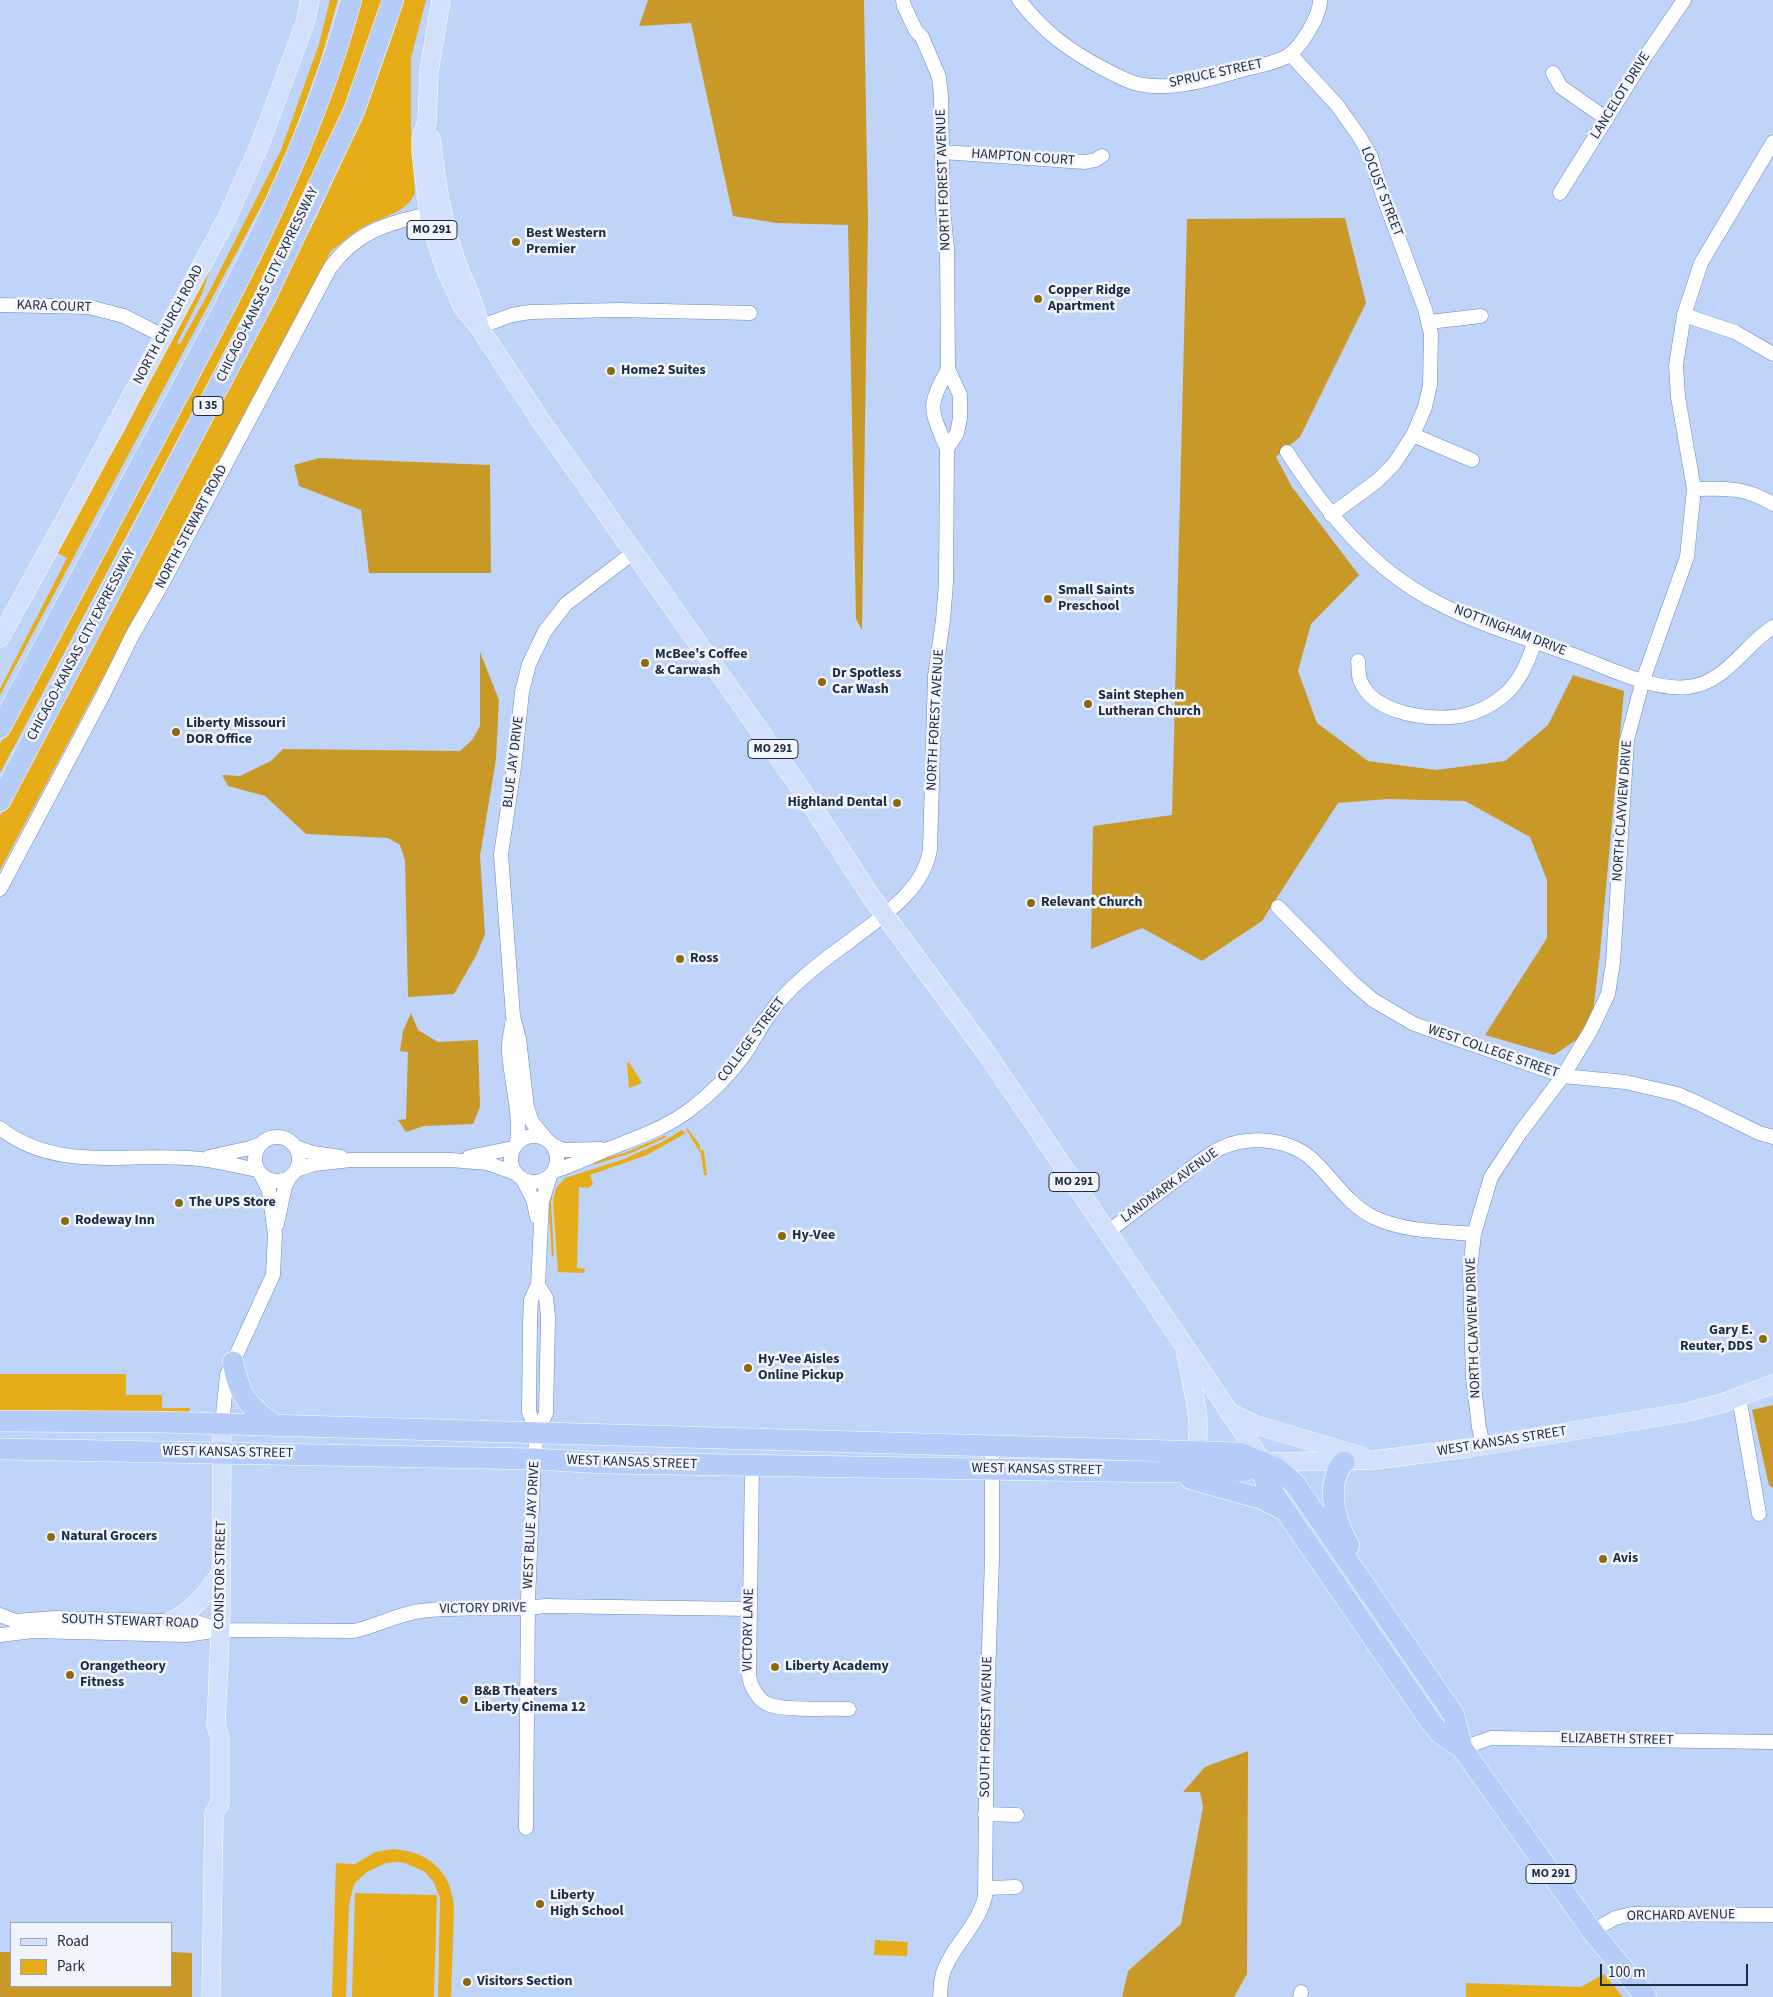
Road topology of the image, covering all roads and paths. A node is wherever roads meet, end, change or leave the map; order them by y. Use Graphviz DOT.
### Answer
graph roads {
  1 [pos="310,0"];
  2 [pos="351,0"];
  3 [pos="392,0"];
  4 [pos="441,0"];
  5 [pos="903,0"];
  6 [pos="1019,0"];
  7 [pos="1320,0"];
  8 [pos="1684,0"];
  9 [pos="1290,54"];
  10 [pos="1552,73"];
  11 [pos="1607,119"];
  12 [pos="427,122"];
  13 [pos="1773,142"];
  14 [pos="943,152"];
  15 [pos="1102,156"];
  16 [pos="1560,193"];
  17 [pos="428,214"];
  18 [pos="0,305"];
  19 [pos="750,313"];
  20 [pos="1684,314"];
  21 [pos="1482,316"];
  22 [pos="1429,322"];
  23 [pos="480,327"];
  24 [pos="163,336"];
  25 [pos="1773,354"];
  26 [pos="948,369"];
  27 [pos="1414,435"];
  28 [pos="947,449"];
  29 [pos="1287,452"];
  30 [pos="1472,460"];
  31 [pos="1694,489"];
  32 [pos="1773,504"];
  33 [pos="1331,515"];
  34 [pos="634,552"];
  35 [pos="1773,627"];
  36 [pos="0,638"];
  37 [pos="1535,641"];
  38 [pos="1358,661"];
  39 [pos="1642,680"];
  40 [pos="0,728"];
  41 [pos="0,802"];
  42 [pos="0,889"];
  43 [pos="1278,907"];
  44 [pos="885,914"];
  45 [pos="513,1016"];
  46 [pos="1563,1076"];
  47 [pos="3,1136"];
  48 [pos="1773,1137"];
  49 [pos="550,1142"];
  50 [pos="259,1145"];
  51 [pos="515,1146"];
  52 [pos="296,1147"];
  53 [pos="609,1149"];
  54 [pos="200,1159"];
  55 [pos="351,1160"];
  56 [pos="451,1160"];
  57 [pos="259,1172"];
  58 [pos="293,1173"];
  59 [pos="552,1173"];
  60 [pos="519,1177"];
  61 [pos="1108,1232"];
  62 [pos="540,1233"];
  63 [pos="275,1234"];
  64 [pos="1474,1234"];
  65 [pos="1185,1348"];
  66 [pos="233,1362"];
  67 [pos="1773,1384"];
  68 [pos="1738,1397"];
  69 [pos="1229,1412"];
  70 [pos="0,1421"];
  71 [pos="222,1424"];
  72 [pos="276,1426"];
  73 [pos="536,1433"];
  74 [pos="1483,1445"];
  75 [pos="992,1447"];
  76 [pos="0,1448"];
  77 [pos="1194,1451"];
  78 [pos="222,1452"];
  79 [pos="534,1460"];
  80 [pos="1374,1460"];
  81 [pos="1263,1462"];
  82 [pos="1344,1462"];
  83 [pos="752,1466"];
  84 [pos="992,1469"];
  85 [pos="1167,1472"];
  86 [pos="1286,1513"];
  87 [pos="1759,1514"];
  88 [pos="221,1573"];
  89 [pos="1368,1590"];
  90 [pos="528,1609"];
  91 [pos="750,1609"];
  92 [pos="0,1616"];
  93 [pos="171,1621"];
  94 [pos="220,1630"];
  95 [pos="0,1635"];
  96 [pos="849,1709"];
  97 [pos="1773,1742"];
  98 [pos="1462,1748"];
  99 [pos="985,1814"];
  100 [pos="1017,1815"];
  101 [pos="526,1828"];
  102 [pos="1016,1887"];
  103 [pos="986,1888"];
  104 [pos="1773,1915"];
  105 [pos="1592,1931"];
  106 [pos="211,1997"];
  107 [pos="940,1997"];
  108 [pos="1646,1997"];
  1 -- 24 [label="main road, NORTH CHURCH ROAD"];
  2 -- 40 [label="highway, CHICAGO-KANSAS CITY EXPRESSWAY / I 35"];
  3 -- 41 [label="highway, CHICAGO-KANSAS CITY EXPRESSWAY / I 35"];
  4 -- 12 [label="main road, MO 291"];
  5 -- 14 [label="street, NORTH FOREST AVENUE"];
  6 -- 9 [label="street, SPRUCE STREET"];
  7 -- 9 [label="street"];
  8 -- 11 [label="street, LANCELOT DRIVE"];
  9 -- 22 [label="street, LOCUST STREET"];
  10 -- 11 [label="street"];
  11 -- 16 [label="street, LANCELOT DRIVE"];
  12 -- 17 [label="main road, MO 291"];
  12 -- 23 [label="main road, MO 291"];
  13 -- 20 [label="street, NORTH CLAYVIEW DRIVE"];
  14 -- 15 [label="street, HAMPTON COURT"];
  14 -- 26 [label="street, NORTH FOREST AVENUE"];
  17 -- 23 [label="main road, MO 291"];
  17 -- 42 [label="street, NORTH STEWART ROAD"];
  18 -- 24 [label="street, KARA COURT"];
  19 -- 23 [label="street"];
  20 -- 25 [label="street"];
  20 -- 31 [label="street, NORTH CLAYVIEW DRIVE"];
  21 -- 22 [label="street"];
  22 -- 27 [label="street, LOCUST STREET"];
  23 -- 34 [label="main road, MO 291"];
  24 -- 36 [label="main road, NORTH CHURCH ROAD"];
  26 -- 28 [label="street, NORTH FOREST AVENUE"];
  26 -- 28 [label="street, NORTH FOREST AVENUE"];
  27 -- 30 [label="street"];
  27 -- 33 [label="street, LOCUST STREET"];
  28 -- 44 [label="street, NORTH FOREST AVENUE"];
  29 -- 33 [label="street, NOTTINGHAM DRIVE"];
  31 -- 32 [label="street"];
  31 -- 39 [label="street, NORTH CLAYVIEW DRIVE"];
  33 -- 37 [label="street, NOTTINGHAM DRIVE"];
  34 -- 44 [label="main road, MO 291"];
  34 -- 45 [label="street, BLUE JAY DRIVE"];
  35 -- 39 [label="street, NOTTINGHAM DRIVE"];
  37 -- 38 [label="street"];
  37 -- 39 [label="street, NOTTINGHAM DRIVE"];
  39 -- 46 [label="street, NORTH CLAYVIEW DRIVE"];
  43 -- 46 [label="street, WEST COLLEGE STREET"];
  44 -- 53 [label="street, COLLEGE STREET"];
  44 -- 61 [label="main road, MO 291"];
  45 -- 49 [label="street, BLUE JAY DRIVE"];
  45 -- 51 [label="street, BLUE JAY DRIVE"];
  46 -- 48 [label="street, WEST COLLEGE STREET"];
  46 -- 64 [label="street, NORTH CLAYVIEW DRIVE"];
  47 -- 54 [label="street"];
  49 -- 51 [label="street"];
  49 -- 53 [label="street, COLLEGE STREET"];
  49 -- 59 [label="street"];
  50 -- 52 [label="street"];
  50 -- 54 [label="street"];
  50 -- 57 [label="street"];
  51 -- 56 [label="street"];
  51 -- 60 [label="street"];
  52 -- 55 [label="street"];
  52 -- 58 [label="street"];
  53 -- 59 [label="street, COLLEGE STREET"];
  54 -- 57 [label="street"];
  55 -- 56 [label="street"];
  55 -- 58 [label="street"];
  56 -- 60 [label="street"];
  57 -- 58 [label="street"];
  57 -- 63 [label="street"];
  58 -- 63 [label="street"];
  59 -- 60 [label="street"];
  59 -- 62 [label="street"];
  60 -- 62 [label="street"];
  61 -- 64 [label="street, LANDMARK AVENUE"];
  61 -- 65 [label="main road, MO 291"];
  62 -- 73 [label="street, WEST BLUE JAY DRIVE"];
  63 -- 66 [label="street"];
  64 -- 74 [label="street, NORTH CLAYVIEW DRIVE"];
  65 -- 69 [label="main road, MO 291"];
  65 -- 77 [label="main road"];
  66 -- 71 [label="street"];
  66 -- 72 [label="highway"];
  67 -- 68 [label="main road, WEST KANSAS STREET"];
  68 -- 74 [label="main road, WEST KANSAS STREET"];
  68 -- 87 [label="street"];
  69 -- 80 [label="main road"];
  69 -- 81 [label="main road, MO 291"];
  70 -- 71 [label="highway, WEST KANSAS STREET"];
  71 -- 72 [label="highway, WEST KANSAS STREET"];
  71 -- 78 [label="main road, CONISTOR STREET"];
  72 -- 73 [label="highway, WEST KANSAS STREET"];
  73 -- 75 [label="highway, WEST KANSAS STREET"];
  73 -- 79 [label="street, WEST BLUE JAY DRIVE"];
  74 -- 80 [label="main road, WEST KANSAS STREET"];
  75 -- 77 [label="highway, WEST KANSAS STREET"];
  75 -- 84 [label="street, SOUTH FOREST AVENUE"];
  76 -- 78 [label="highway, WEST KANSAS STREET"];
  77 -- 81 [label="highway, WEST KANSAS STREET"];
  78 -- 79 [label="highway, WEST KANSAS STREET"];
  78 -- 88 [label="main road, CONISTOR STREET"];
  79 -- 83 [label="highway, WEST KANSAS STREET"];
  79 -- 90 [label="street, WEST BLUE JAY DRIVE"];
  80 -- 82 [label="main road, WEST KANSAS STREET"];
  81 -- 82 [label="main road, WEST KANSAS STREET"];
  81 -- 85 [label="highway, WEST KANSAS STREET"];
  81 -- 86 [label="highway, MO 291"];
  81 -- 89 [label="highway, MO 291"];
  82 -- 89 [label="highway"];
  83 -- 84 [label="highway, WEST KANSAS STREET"];
  83 -- 91 [label="street, VICTORY LANE"];
  84 -- 85 [label="highway, WEST KANSAS STREET"];
  84 -- 99 [label="street, SOUTH FOREST AVENUE"];
  85 -- 86 [label="highway"];
  86 -- 98 [label="highway, MO 291"];
  88 -- 93 [label="main road"];
  88 -- 94 [label="main road, CONISTOR STREET"];
  89 -- 98 [label="highway, MO 291"];
  90 -- 91 [label="street, VICTORY DRIVE"];
  90 -- 94 [label="street, VICTORY DRIVE"];
  90 -- 101 [label="street, WEST BLUE JAY DRIVE"];
  91 -- 96 [label="street, VICTORY LANE"];
  92 -- 93 [label="street, SOUTH STEWART ROAD"];
  93 -- 94 [label="street, SOUTH STEWART ROAD"];
  94 -- 95 [label="street, SOUTH STEWART ROAD"];
  94 -- 106 [label="main road, CONISTOR STREET"];
  97 -- 98 [label="street, ELIZABETH STREET"];
  98 -- 105 [label="highway, MO 291"];
  99 -- 100 [label="street"];
  99 -- 103 [label="street, SOUTH FOREST AVENUE"];
  102 -- 103 [label="street"];
  103 -- 107 [label="street, SOUTH FOREST AVENUE"];
  104 -- 105 [label="street, ORCHARD AVENUE"];
  105 -- 108 [label="highway, MO 291"];
}
